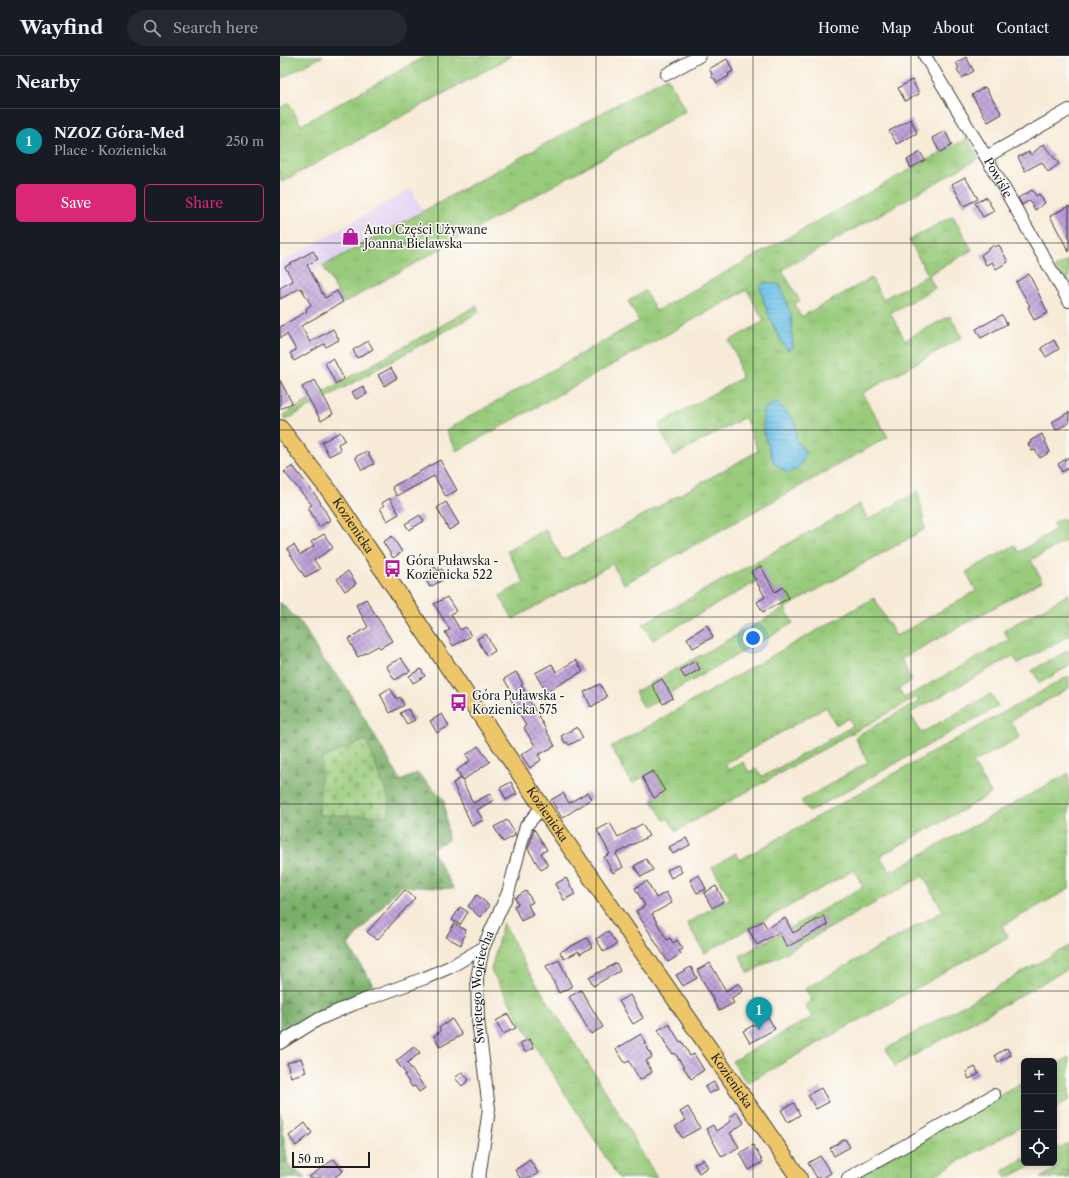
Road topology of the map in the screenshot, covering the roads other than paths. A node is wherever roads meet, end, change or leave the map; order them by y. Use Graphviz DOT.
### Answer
graph roads {
  1 [pos="699,56"];
  2 [pos="925,56"];
  3 [pos="667,74"];
  4 [pos="1069,110"];
  5 [pos="986,157"];
  6 [pos="1069,301"];
  7 [pos="280,428"];
  8 [pos="542,807"];
  9 [pos="483,948"];
  10 [pos="280,1043"];
  11 [pos="994,1095"];
  12 [pos="479,1178"];
  13 [pos="799,1178"];
  14 [pos="848,1178"];
  1 -- 3 [label="street"];
  2 -- 5 [label="street, Powiśle"];
  4 -- 5 [label="street"];
  5 -- 6 [label="street, Powiśle"];
  7 -- 8 [label="main road, Kozienicka"];
  8 -- 9 [label="street, Świętego Wojciecha"];
  8 -- 13 [label="main road, Kozienicka"];
  9 -- 10 [label="street"];
  9 -- 12 [label="street, Świętego Wojciecha"];
  11 -- 14 [label="street"];
}
